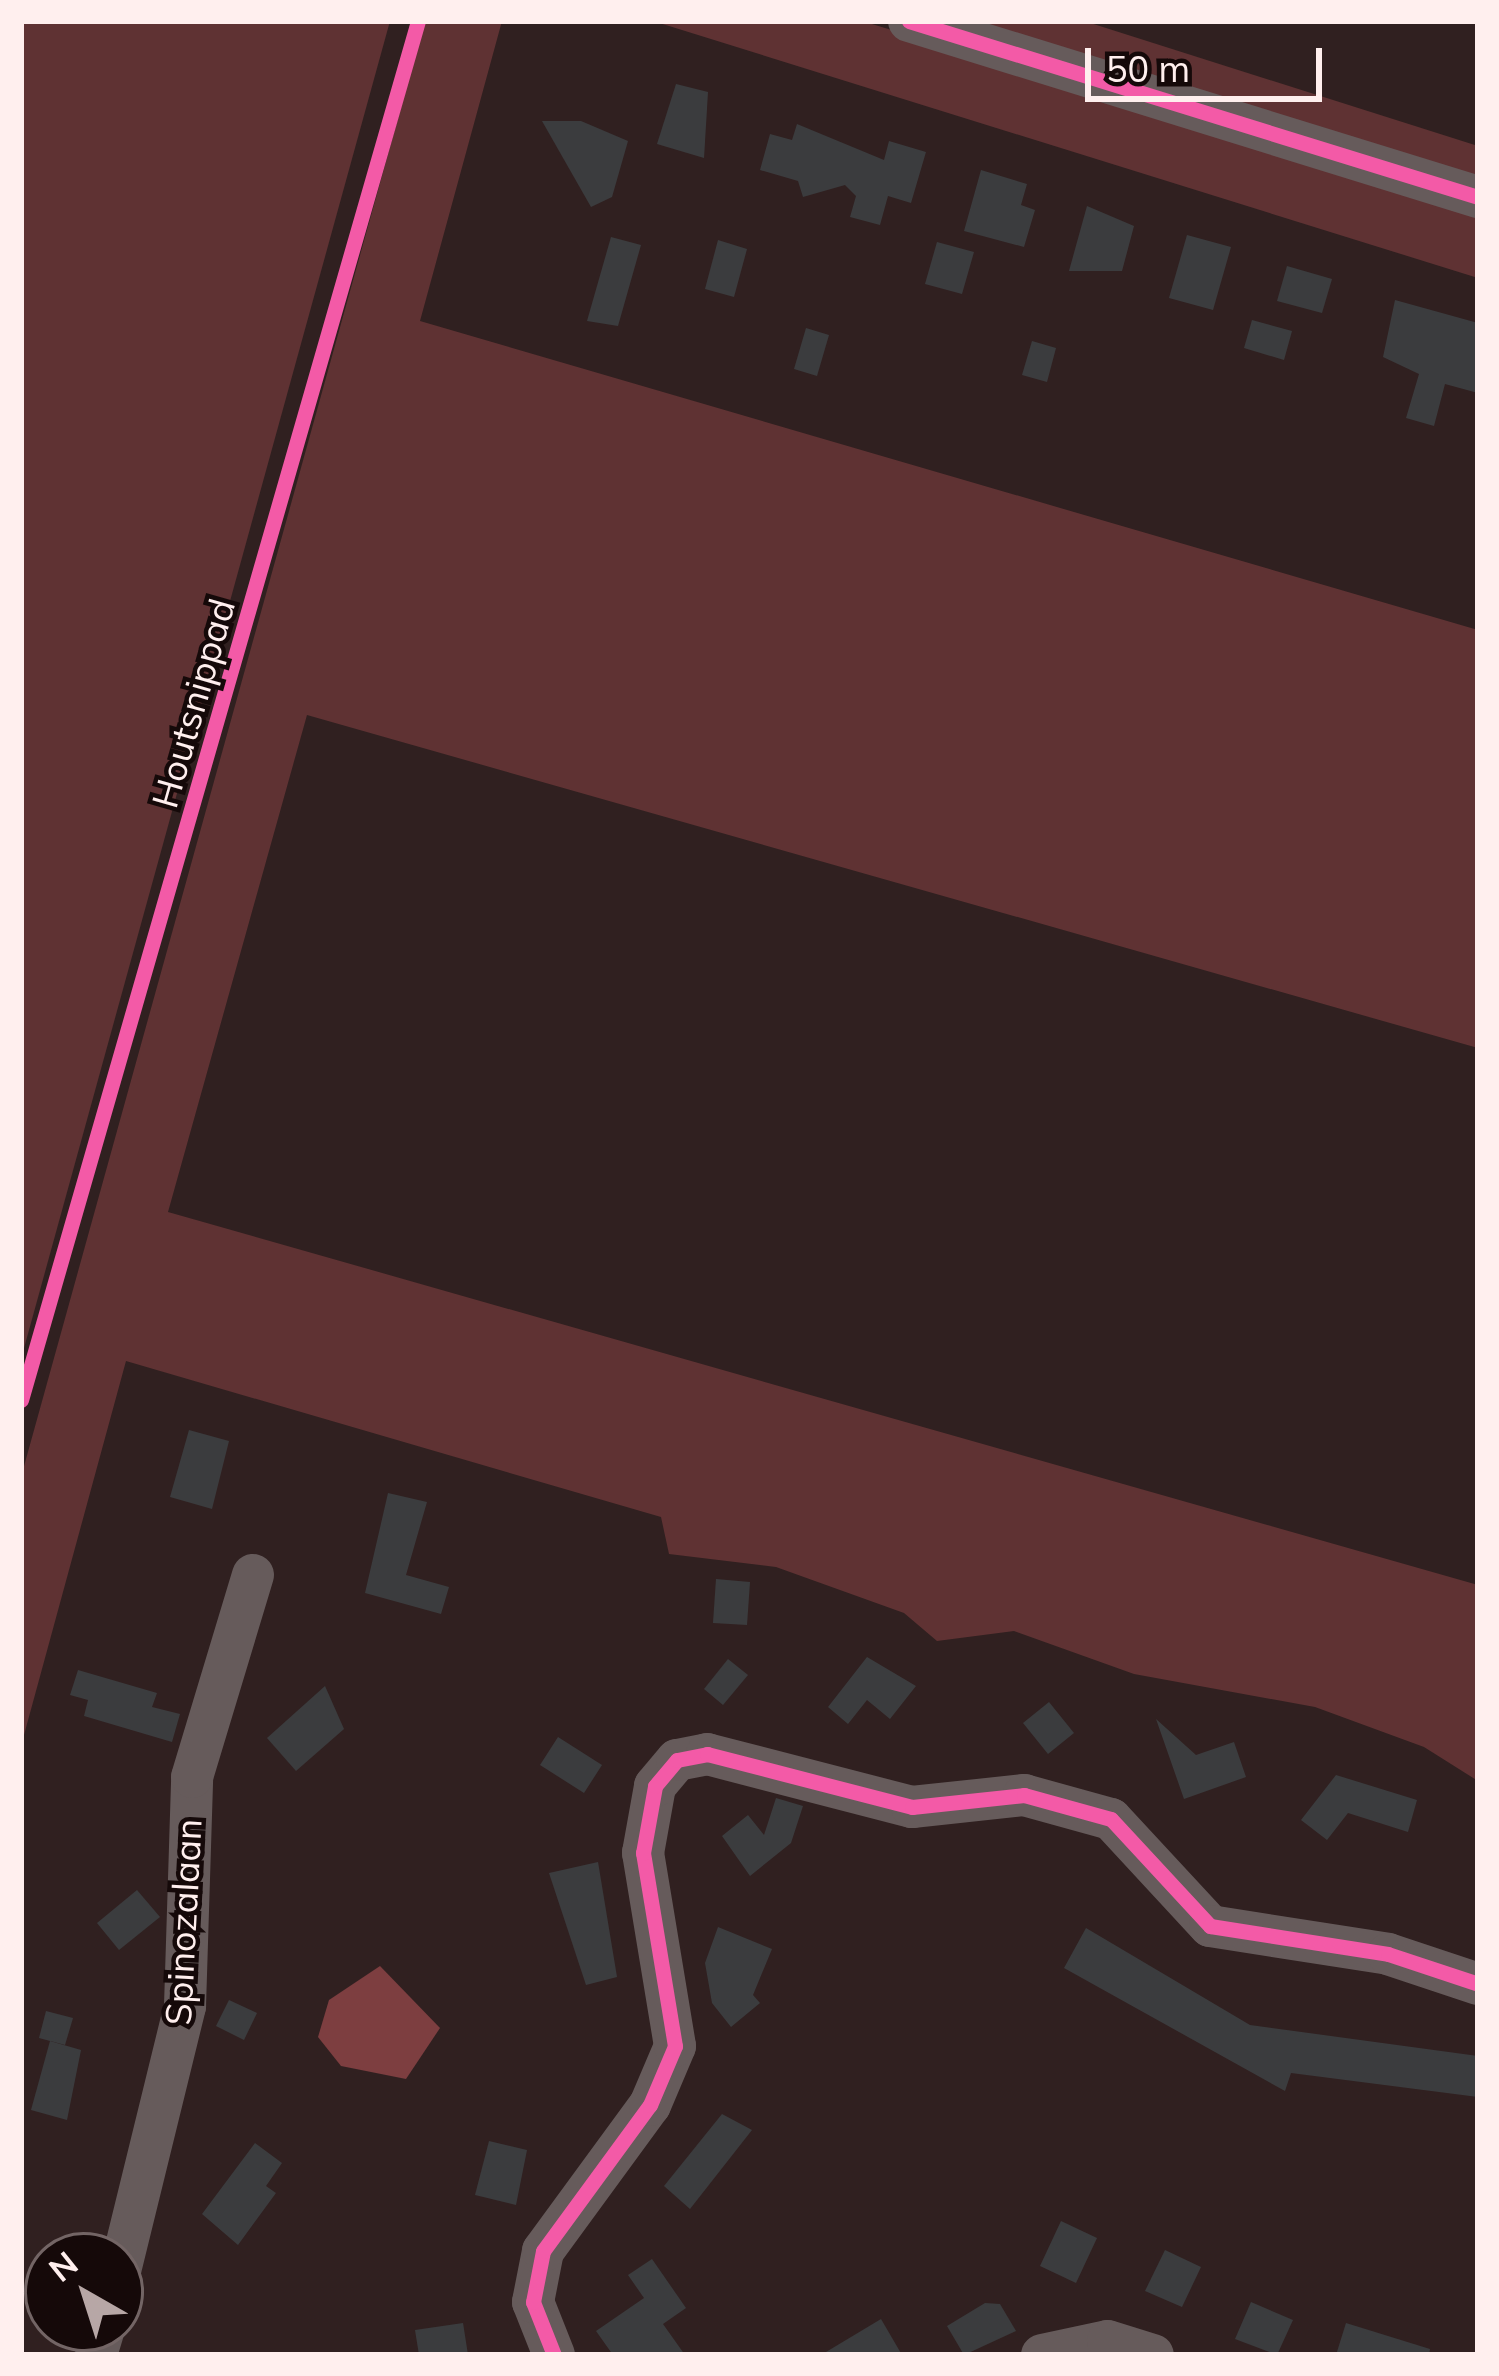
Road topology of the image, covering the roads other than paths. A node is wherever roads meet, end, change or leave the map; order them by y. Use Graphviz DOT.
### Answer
graph roads {
  1 [pos="908,21"];
  2 [pos="1478,197"];
  3 [pos="253,1575"];
  4 [pos="1478,1984"];
  5 [pos="130,2232"];
  6 [pos="554,2355"];
  7 [pos="1042,2355"];
  8 [pos="1153,2355"];
  1 -- 2 [label="street"];
  3 -- 5 [label="street, Spinozalaan"];
  4 -- 6 [label="street"];
  7 -- 8 [label="street"];
}
